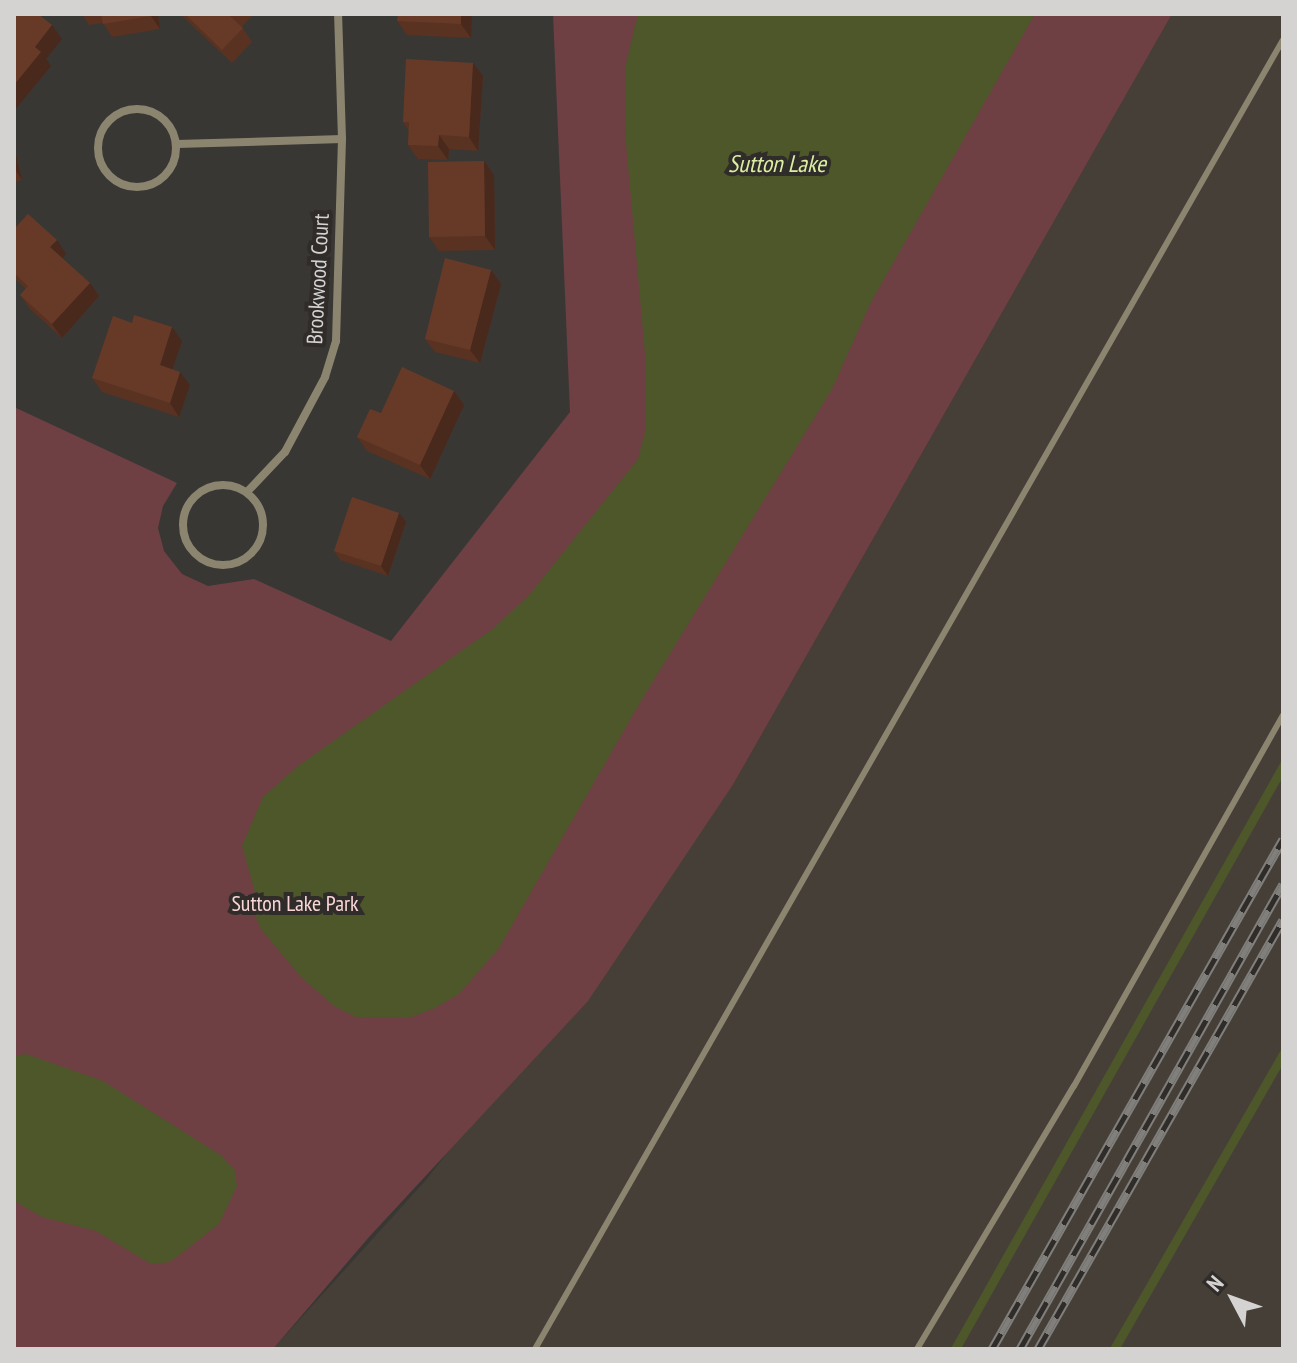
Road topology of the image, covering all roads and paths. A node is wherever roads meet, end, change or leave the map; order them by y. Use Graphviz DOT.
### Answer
graph roads {
  1 [pos="338,14"];
  2 [pos="1283,40"];
  3 [pos="342,139"];
  4 [pos="177,144"];
  5 [pos="247,492"];
  6 [pos="1283,715"];
  7 [pos="535,1349"];
  8 [pos="917,1349"];
  1 -- 3 [label="street, Brookwood Court"];
  2 -- 7 [label="lane"];
  3 -- 4 [label="street"];
  3 -- 5 [label="street, Brookwood Court"];
  4 -- 4 [label="street"];
  5 -- 5 [label="street"];
  6 -- 8 [label="lane"];
}
